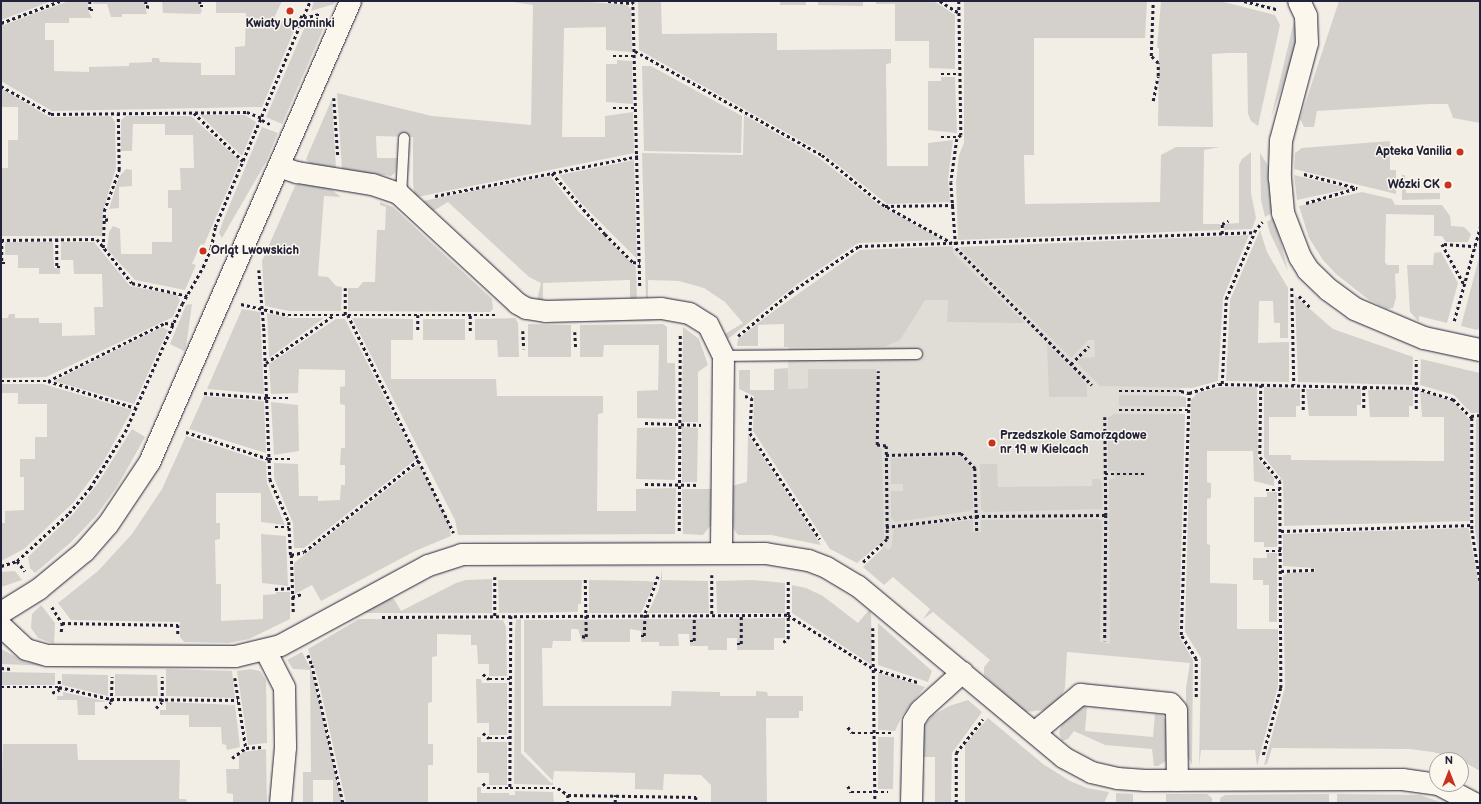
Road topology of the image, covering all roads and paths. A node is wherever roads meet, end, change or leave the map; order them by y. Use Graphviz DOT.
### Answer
graph roads {
  1 [pos="60,1"];
  2 [pos="90,1"];
  3 [pos="146,1"];
  4 [pos="200,1"];
  5 [pos="310,1"];
  6 [pos="350,1"];
  7 [pos="608,1"];
  8 [pos="940,1"];
  9 [pos="959,1"];
  10 [pos="1153,1"];
  11 [pos="1244,1"];
  12 [pos="1299,1"];
  13 [pos="633,2"];
  14 [pos="204,6"];
  15 [pos="150,7"];
  16 [pos="94,10"];
  17 [pos="959,14"];
  18 [pos="300,16"];
  19 [pos="1282,16"];
  20 [pos="304,18"];
  21 [pos="1,23"];
  22 [pos="635,51"];
  23 [pos="613,56"];
  24 [pos="635,56"];
  25 [pos="941,74"];
  26 [pos="960,74"];
  27 [pos="1,86"];
  28 [pos="334,93"];
  29 [pos="1153,102"];
  30 [pos="613,108"];
  31 [pos="636,108"];
  32 [pos="194,112"];
  33 [pos="118,114"];
  34 [pos="262,118"];
  35 [pos="941,137"];
  36 [pos="959,137"];
  37 [pos="404,138"];
  38 [pos="338,141"];
  39 [pos="638,156"];
  40 [pos="244,162"];
  41 [pos="278,166"];
  42 [pos="1280,168"];
  43 [pos="552,173"];
  44 [pos="438,195"];
  45 [pos="401,196"];
  46 [pos="1305,203"];
  47 [pos="954,205"];
  48 [pos="885,206"];
  49 [pos="109,219"];
  50 [pos="105,220"];
  51 [pos="1264,220"];
  52 [pos="1228,221"];
  53 [pos="1480,227"];
  54 [pos="1254,232"];
  55 [pos="1222,234"];
  56 [pos="56,239"];
  57 [pos="2,240"];
  58 [pos="954,243"];
  59 [pos="1475,246"];
  60 [pos="103,248"];
  61 [pos="5,263"];
  62 [pos="640,263"];
  63 [pos="61,267"];
  64 [pos="259,269"];
  65 [pos="1465,284"];
  66 [pos="640,286"];
  67 [pos="345,288"];
  68 [pos="1292,288"];
  69 [pos="188,296"];
  70 [pos="239,304"];
  71 [pos="262,309"];
  72 [pos="501,312"];
  73 [pos="335,314"];
  74 [pos="346,314"];
  75 [pos="418,315"];
  76 [pos="470,315"];
  77 [pos="174,324"];
  78 [pos="1453,324"];
  79 [pos="418,332"];
  80 [pos="470,332"];
  81 [pos="523,341"];
  82 [pos="1089,346"];
  83 [pos="524,349"];
  84 [pos="727,349"];
  85 [pos="1480,350"];
  86 [pos="917,354"];
  87 [pos="266,364"];
  88 [pos="1071,364"];
  89 [pos="1416,367"];
  90 [pos="878,368"];
  91 [pos="1,381"];
  92 [pos="48,381"];
  93 [pos="1222,384"];
  94 [pos="1092,385"];
  95 [pos="1261,385"];
  96 [pos="1294,385"];
  97 [pos="1303,386"];
  98 [pos="1364,387"];
  99 [pos="1416,388"];
  100 [pos="1119,391"];
  101 [pos="200,393"];
  102 [pos="1189,393"];
  103 [pos="740,394"];
  104 [pos="267,398"];
  105 [pos="291,398"];
  106 [pos="136,408"];
  107 [pos="1364,409"];
  108 [pos="1416,409"];
  109 [pos="1119,410"];
  110 [pos="1188,410"];
  111 [pos="1303,410"];
  112 [pos="1480,415"];
  113 [pos="1471,416"];
  114 [pos="1105,417"];
  115 [pos="645,423"];
  116 [pos="698,424"];
  117 [pos="183,431"];
  118 [pos="886,455"];
  119 [pos="270,459"];
  120 [pos="291,459"];
  121 [pos="420,459"];
  122 [pos="1105,474"];
  123 [pos="1146,474"];
  124 [pos="645,484"];
  125 [pos="722,485"];
  126 [pos="1266,490"];
  127 [pos="1280,490"];
  128 [pos="1106,515"];
  129 [pos="976,516"];
  130 [pos="1472,525"];
  131 [pos="275,527"];
  132 [pos="289,527"];
  133 [pos="886,527"];
  134 [pos="1281,531"];
  135 [pos="977,532"];
  136 [pos="454,533"];
  137 [pos="820,540"];
  138 [pos="1266,551"];
  139 [pos="1281,551"];
  140 [pos="721,552"];
  141 [pos="291,555"];
  142 [pos="17,561"];
  143 [pos="864,561"];
  144 [pos="1,566"];
  145 [pos="1315,570"];
  146 [pos="1281,571"];
  147 [pos="28,575"];
  148 [pos="1480,580"];
  149 [pos="788,584"];
  150 [pos="292,588"];
  151 [pos="275,589"];
  152 [pos="653,593"];
  153 [pos="302,594"];
  154 [pos="585,594"];
  155 [pos="292,597"];
  156 [pos="712,599"];
  157 [pos="495,601"];
  158 [pos="53,609"];
  159 [pos="1,612"];
  160 [pos="57,615"];
  161 [pos="644,615"];
  162 [pos="694,615"];
  163 [pos="712,615"];
  164 [pos="741,615"];
  165 [pos="788,615"];
  166 [pos="495,616"];
  167 [pos="511,616"];
  168 [pos="586,616"];
  169 [pos="374,617"];
  170 [pos="293,620"];
  171 [pos="873,624"];
  172 [pos="1,626"];
  173 [pos="582,636"];
  174 [pos="641,636"];
  175 [pos="690,641"];
  176 [pos="1105,641"];
  177 [pos="783,642"];
  178 [pos="737,644"];
  179 [pos="265,650"];
  180 [pos="307,653"];
  181 [pos="232,656"];
  182 [pos="874,669"];
  183 [pos="962,672"];
  184 [pos="112,674"];
  185 [pos="483,674"];
  186 [pos="162,677"];
  187 [pos="511,679"];
  188 [pos="59,683"];
  189 [pos="1,687"];
  190 [pos="59,687"];
  191 [pos="942,690"];
  192 [pos="52,693"];
  193 [pos="162,698"];
  194 [pos="111,699"];
  195 [pos="238,700"];
  196 [pos="1196,705"];
  197 [pos="105,708"];
  198 [pos="156,708"];
  199 [pos="987,714"];
  200 [pos="848,727"];
  201 [pos="1034,732"];
  202 [pos="483,733"];
  203 [pos="875,733"];
  204 [pos="911,733"];
  205 [pos="512,738"];
  206 [pos="285,747"];
  207 [pos="246,748"];
  208 [pos="232,758"];
  209 [pos="1257,779"];
  210 [pos="1177,780"];
  211 [pos="1429,782"];
  212 [pos="483,783"];
  213 [pos="848,786"];
  214 [pos="510,788"];
  215 [pos="875,792"];
  216 [pos="1453,792"];
  217 [pos="568,795"];
  218 [pos="615,795"];
  219 [pos="902,798"];
  220 [pos="280,803"];
  221 [pos="344,803"];
  222 [pos="568,803"];
  223 [pos="615,803"];
  224 [pos="696,803"];
  225 [pos="875,803"];
  226 [pos="956,803"];
  227 [pos="1474,803"];
  1 -- 21 [label="path"];
  2 -- 16 [label="path"];
  3 -- 15 [label="path"];
  4 -- 14 [label="path"];
  5 -- 20 [label="path"];
  6 -- 41 [label="street"];
  7 -- 13 [label="path"];
  8 -- 17 [label="path"];
  9 -- 17 [label="path"];
  10 -- 29 [label="path"];
  11 -- 19 [label="path"];
  12 -- 42 [label="street"];
  13 -- 22 [label="path"];
  17 -- 26 [label="path"];
  18 -- 20 [label="path"];
  20 -- 34 [label="path"];
  22 -- 24 [label="path"];
  22 -- 48 [label="path"];
  23 -- 24 [label="path"];
  24 -- 31 [label="path"];
  25 -- 26 [label="path"];
  26 -- 36 [label="path"];
  27 -- 33 [label="path"];
  28 -- 38 [label="path"];
  30 -- 31 [label="path"];
  31 -- 39 [label="path"];
  32 -- 33 [label="path"];
  32 -- 34 [label="path"];
  32 -- 40 [label="path"];
  33 -- 50 [label="path"];
  34 -- 40 [label="path"];
  35 -- 36 [label="path"];
  36 -- 47 [label="path"];
  37 -- 45 [label="lane"];
  39 -- 43 [label="path"];
  39 -- 62 [label="path"];
  40 -- 69 [label="path"];
  41 -- 45 [label="street"];
  41 -- 159 [label="street"];
  42 -- 46 [label="path"];
  42 -- 85 [label="street"];
  43 -- 44 [label="path"];
  43 -- 62 [label="path"];
  45 -- 84 [label="street"];
  47 -- 48 [label="path"];
  47 -- 58 [label="path"];
  48 -- 58 [label="path"];
  49 -- 50 [label="path"];
  50 -- 60 [label="path"];
  51 -- 54 [label="path"];
  52 -- 55 [label="path"];
  53 -- 59 [label="path"];
  54 -- 55 [label="path"];
  54 -- 93 [label="path"];
  55 -- 58 [label="path"];
  56 -- 57 [label="path"];
  56 -- 60 [label="path"];
  56 -- 63 [label="path"];
  57 -- 61 [label="path"];
  58 -- 84 [label="path"];
  58 -- 88 [label="path"];
  59 -- 65 [label="path"];
  59 -- 65 [label="path"];
  60 -- 69 [label="path"];
  62 -- 66 [label="path"];
  64 -- 71 [label="path"];
  65 -- 78 [label="path"];
  67 -- 74 [label="path"];
  68 -- 96 [label="path"];
  69 -- 77 [label="path"];
  70 -- 71 [label="path"];
  71 -- 73 [label="path"];
  71 -- 87 [label="path"];
  72 -- 76 [label="path"];
  73 -- 74 [label="path"];
  73 -- 87 [label="path"];
  74 -- 75 [label="path"];
  74 -- 121 [label="path"];
  75 -- 76 [label="path"];
  75 -- 79 [label="path"];
  76 -- 80 [label="path"];
  77 -- 92 [label="path"];
  77 -- 106 [label="path"];
  81 -- 83 [label="path"];
  82 -- 88 [label="path"];
  84 -- 86 [label="lane"];
  84 -- 125 [label="street"];
  87 -- 104 [label="path"];
  88 -- 94 [label="path"];
  89 -- 99 [label="path"];
  90 -- 118 [label="path"];
  91 -- 92 [label="path"];
  92 -- 106 [label="path"];
  93 -- 95 [label="path"];
  93 -- 102 [label="path"];
  95 -- 96 [label="path"];
  95 -- 127 [label="path"];
  96 -- 97 [label="path"];
  97 -- 98 [label="path"];
  97 -- 111 [label="path"];
  98 -- 99 [label="path"];
  98 -- 107 [label="path"];
  99 -- 108 [label="path"];
  99 -- 113 [label="path"];
  100 -- 102 [label="path"];
  101 -- 104 [label="path"];
  102 -- 110 [label="path"];
  103 -- 137 [label="path"];
  104 -- 105 [label="path"];
  104 -- 119 [label="path"];
  106 -- 142 [label="path"];
  109 -- 110 [label="path"];
  110 -- 196 [label="path"];
  112 -- 113 [label="path"];
  113 -- 130 [label="path"];
  114 -- 122 [label="path"];
  115 -- 116 [label="path"];
  117 -- 119 [label="path"];
  118 -- 129 [label="path"];
  118 -- 133 [label="path"];
  119 -- 120 [label="path"];
  119 -- 132 [label="path"];
  121 -- 136 [label="path"];
  121 -- 141 [label="path"];
  122 -- 123 [label="path"];
  122 -- 128 [label="path"];
  124 -- 125 [label="path"];
  125 -- 140 [label="street"];
  126 -- 127 [label="path"];
  127 -- 134 [label="path"];
  128 -- 129 [label="path"];
  128 -- 176 [label="path"];
  129 -- 133 [label="path"];
  129 -- 135 [label="path"];
  130 -- 134 [label="path"];
  130 -- 148 [label="path"];
  131 -- 132 [label="path"];
  132 -- 141 [label="path"];
  133 -- 143 [label="path"];
  134 -- 139 [label="path"];
  138 -- 139 [label="path"];
  139 -- 146 [label="path"];
  140 -- 179 [label="street"];
  140 -- 183 [label="street"];
  141 -- 150 [label="path"];
  142 -- 144 [label="path"];
  142 -- 147 [label="path"];
  145 -- 146 [label="path"];
  146 -- 209 [label="path"];
  149 -- 165 [label="path"];
  150 -- 151 [label="path"];
  150 -- 155 [label="path"];
  152 -- 161 [label="path"];
  153 -- 155 [label="path"];
  154 -- 168 [label="path"];
  155 -- 170 [label="path"];
  156 -- 163 [label="path"];
  157 -- 166 [label="path"];
  158 -- 160 [label="path"];
  161 -- 162 [label="path"];
  161 -- 168 [label="path"];
  161 -- 174 [label="path"];
  162 -- 163 [label="path"];
  162 -- 175 [label="path"];
  163 -- 164 [label="path"];
  164 -- 165 [label="path"];
  164 -- 178 [label="path"];
  165 -- 177 [label="path"];
  165 -- 182 [label="path"];
  166 -- 167 [label="path"];
  166 -- 169 [label="path"];
  167 -- 168 [label="path"];
  167 -- 187 [label="path"];
  168 -- 173 [label="path"];
  171 -- 182 [label="path"];
  172 -- 181 [label="street"];
  179 -- 181 [label="street"];
  179 -- 206 [label="street"];
  180 -- 221 [label="path"];
  181 -- 195 [label="path"];
  182 -- 191 [label="path"];
  182 -- 203 [label="path"];
  183 -- 191 [label="street"];
  183 -- 201 [label="street"];
  184 -- 194 [label="path"];
  185 -- 187 [label="path"];
  186 -- 193 [label="path"];
  187 -- 205 [label="path"];
  188 -- 190 [label="path"];
  189 -- 190 [label="path"];
  190 -- 192 [label="path"];
  190 -- 194 [label="path"];
  191 -- 204 [label="street"];
  193 -- 194 [label="path"];
  193 -- 195 [label="path"];
  193 -- 198 [label="path"];
  194 -- 197 [label="path"];
  195 -- 207 [label="path"];
  199 -- 226 [label="path"];
  200 -- 203 [label="path"];
  201 -- 210 [label="street"];
  201 -- 210 [label="street"];
  202 -- 205 [label="path"];
  203 -- 204 [label="path"];
  203 -- 215 [label="path"];
  204 -- 219 [label="street"];
  205 -- 214 [label="path"];
  206 -- 207 [label="path"];
  206 -- 220 [label="street"];
  207 -- 208 [label="path"];
  209 -- 210 [label="street"];
  209 -- 211 [label="street"];
  212 -- 214 [label="path"];
  213 -- 215 [label="path"];
  214 -- 217 [label="path"];
  215 -- 219 [label="path"];
  215 -- 225 [label="path"];
  216 -- 227 [label="street"];
  217 -- 218 [label="path"];
  217 -- 222 [label="path"];
  218 -- 223 [label="path"];
  218 -- 224 [label="path"];
}
